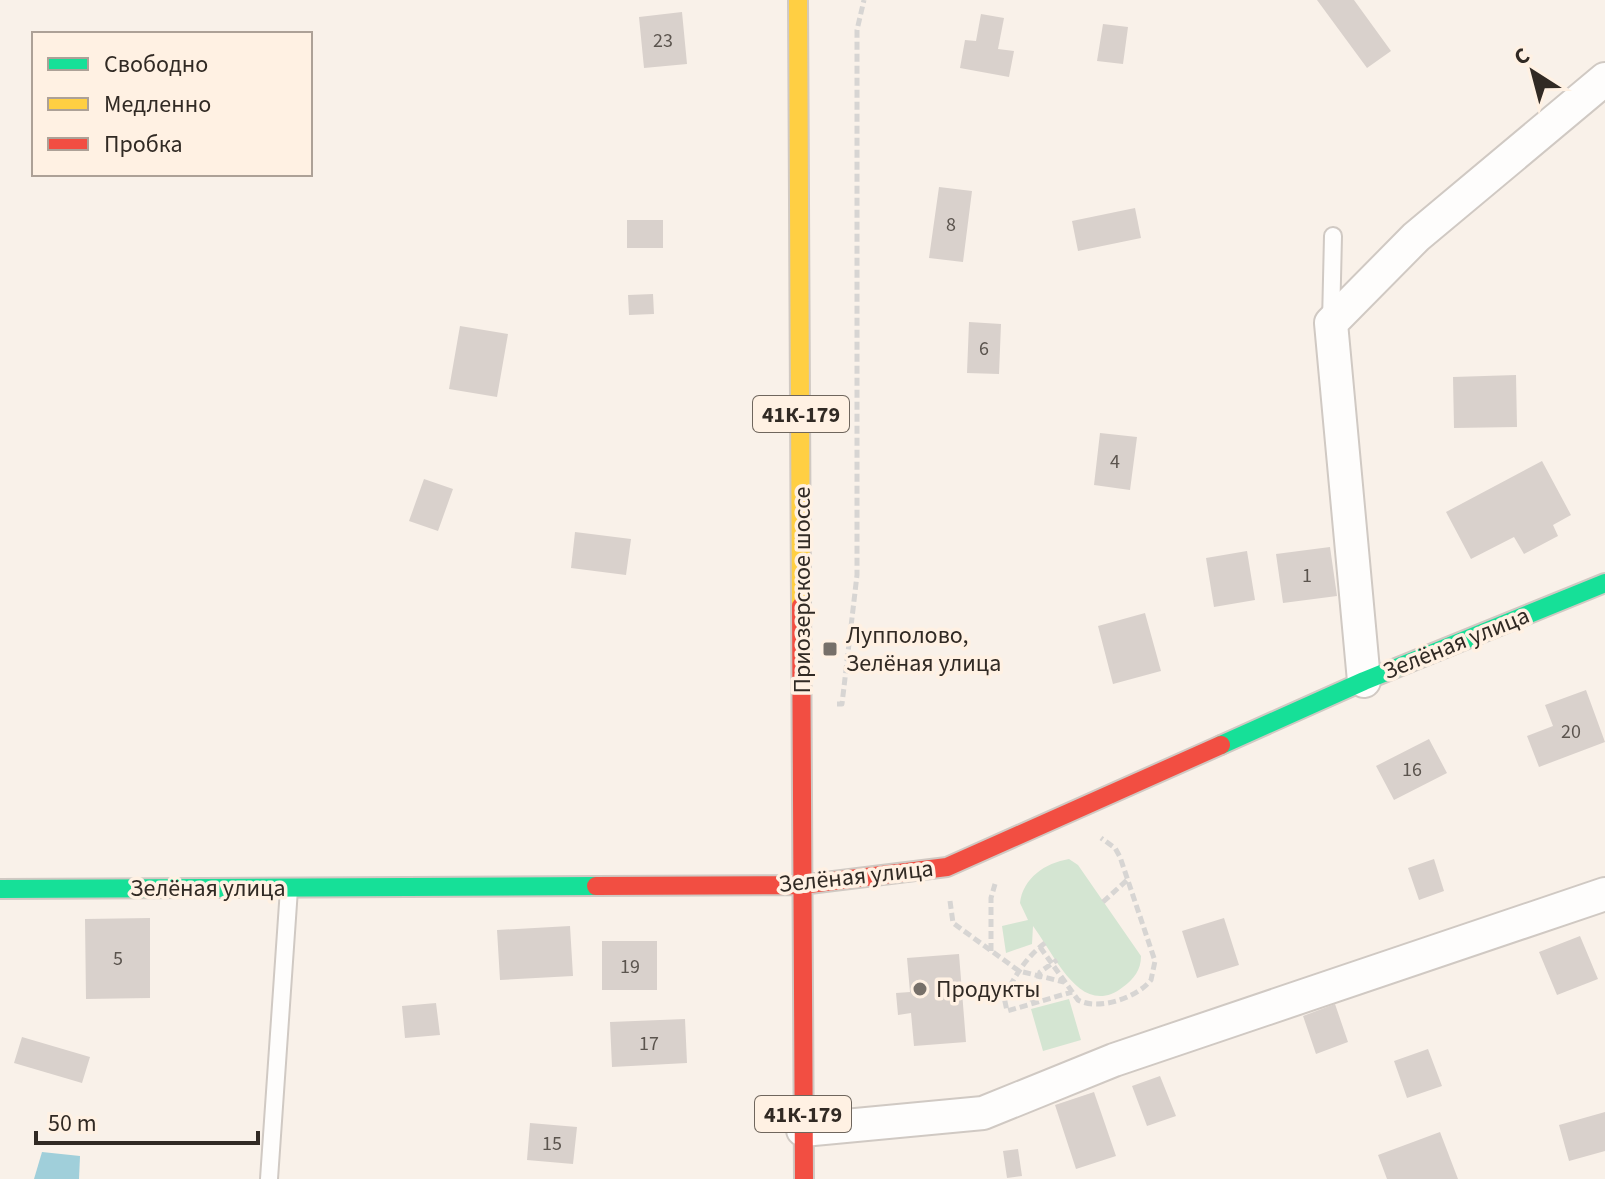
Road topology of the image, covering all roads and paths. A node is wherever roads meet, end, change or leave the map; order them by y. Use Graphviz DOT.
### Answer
graph roads {
  1 [pos="798,0"];
  2 [pos="864,0"];
  3 [pos="1605,79"];
  4 [pos="1333,236"];
  5 [pos="1331,323"];
  6 [pos="1605,583"];
  7 [pos="1364,681"];
  8 [pos="802,706"];
  9 [pos="1090,837"];
  10 [pos="1006,873"];
  11 [pos="1127,879"];
  12 [pos="801,885"];
  13 [pos="289,887"];
  14 [pos="0,889"];
  15 [pos="1605,894"];
  16 [pos="1103,902"];
  17 [pos="971,937"];
  18 [pos="991,951"];
  19 [pos="1054,962"];
  20 [pos="1019,971"];
  21 [pos="1039,976"];
  22 [pos="1065,982"];
  23 [pos="1072,992"];
  24 [pos="1032,1003"];
  25 [pos="803,1130"];
  26 [pos="269,1179"];
  27 [pos="804,1179"];
  1 -- 8 [label="street, Приозерское шоссе / 41К-179"];
  2 -- 8 [label="path"];
  3 -- 5 [label="street"];
  4 -- 5 [label="lane"];
  5 -- 7 [label="street"];
  6 -- 7 [label="street, Зелёная улица"];
  7 -- 12 [label="street, Зелёная улица"];
  8 -- 12 [label="street, Приозерское шоссе / 41К-179"];
  9 -- 11 [label="path"];
  10 -- 18 [label="path"];
  11 -- 16 [label="path"];
  11 -- 23 [label="path"];
  12 -- 13 [label="street, Зелёная улица"];
  12 -- 25 [label="street, Приозерское шоссе / 41К-179"];
  13 -- 14 [label="street, Зелёная улица"];
  13 -- 26 [label="lane"];
  15 -- 25 [label="street"];
  17 -- 18 [label="path"];
  18 -- 20 [label="path"];
  19 -- 20 [label="path"];
  19 -- 21 [label="path"];
  19 -- 22 [label="path"];
  20 -- 21 [label="path"];
  20 -- 24 [label="path"];
  21 -- 22 [label="path"];
  21 -- 24 [label="path"];
  22 -- 23 [label="path"];
  23 -- 24 [label="path"];
  25 -- 27 [label="street, Приозерское шоссе / 41К-179"];
}
